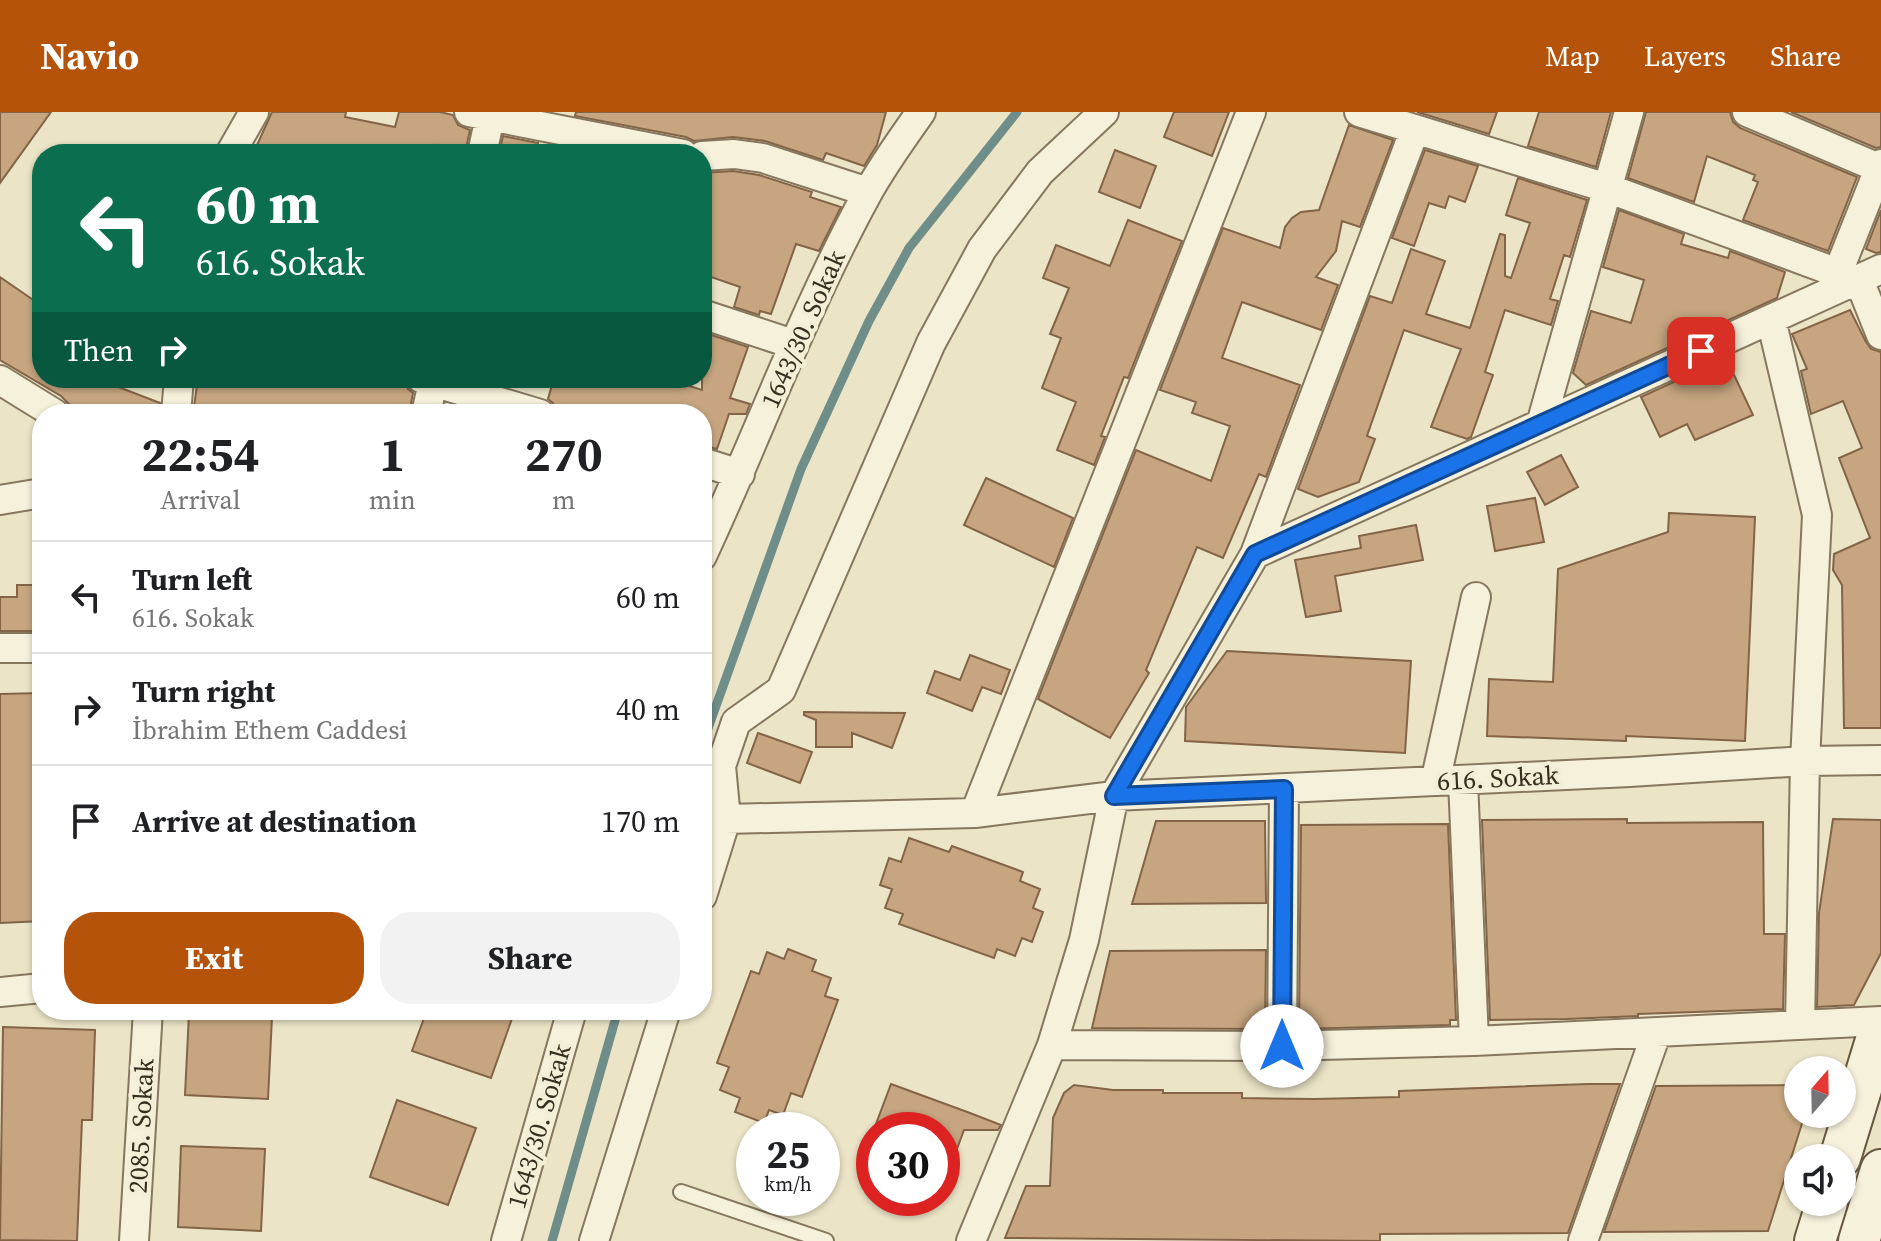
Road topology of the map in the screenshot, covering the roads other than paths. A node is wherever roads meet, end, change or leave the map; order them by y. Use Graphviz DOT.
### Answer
graph roads {
  1 [pos="254,112"];
  2 [pos="921,112"];
  3 [pos="1104,112"];
  4 [pos="1251,112"];
  5 [pos="1359,112"];
  6 [pos="1629,112"];
  7 [pos="1747,112"];
  8 [pos="483,114"];
  9 [pos="1415,129"];
  10 [pos="236,144"];
  11 [pos="482,144"];
  12 [pos="633,144"];
  13 [pos="712,155"];
  14 [pos="1880,166"];
  15 [pos="1607,188"];
  16 [pos="868,192"];
  17 [pos="1852,279"];
  18 [pos="712,317"];
  19 [pos="1771,319"];
  20 [pos="1881,335"];
  21 [pos="793,344"];
  22 [pos="0,380"];
  23 [pos="458,388"];
  24 [pos="39,404"];
  25 [pos="508,404"];
  26 [pos="1541,424"];
  27 [pos="712,465"];
  28 [pos="740,474"];
  29 [pos="32,495"];
  30 [pos="0,500"];
  31 [pos="712,534"];
  32 [pos="1255,554"];
  33 [pos="1476,597"];
  34 [pos="0,648"];
  35 [pos="32,648"];
  36 [pos="1881,760"];
  37 [pos="1805,761"];
  38 [pos="1450,780"];
  39 [pos="1284,789"];
  40 [pos="1114,796"];
  41 [pos="975,813"];
  42 [pos="726,819"];
  43 [pos="712,864"];
  44 [pos="32,989"];
  45 [pos="0,992"];
  46 [pos="147,1020"];
  47 [pos="569,1020"];
  48 [pos="663,1020"];
  49 [pos="1881,1021"];
  50 [pos="1800,1025"];
  51 [pos="1881,1032"];
  52 [pos="1656,1034"];
  53 [pos="1474,1041"];
  54 [pos="1052,1045"];
  55 [pos="1282,1046"];
  56 [pos="1844,1144"];
  57 [pos="1881,1170"];
  58 [pos="681,1192"];
  59 [pos="1823,1216"];
  60 [pos="134,1241"];
  61 [pos="506,1241"];
  62 [pos="594,1241"];
  63 [pos="826,1241"];
  64 [pos="971,1241"];
  65 [pos="1583,1241"];
  66 [pos="1815,1241"];
  67 [pos="1859,1241"];
  1 -- 10 [label="street"];
  2 -- 16 [label="street, 1643/30. Sokak"];
  3 -- 42 [label="street"];
  4 -- 41 [label="street"];
  5 -- 9 [label="street"];
  6 -- 15 [label="street"];
  7 -- 14 [label="street"];
  8 -- 11 [label="street"];
  8 -- 12 [label="street"];
  9 -- 15 [label="street"];
  9 -- 32 [label="street"];
  13 -- 16 [label="street"];
  14 -- 17 [label="street"];
  15 -- 17 [label="street"];
  15 -- 26 [label="street"];
  16 -- 21 [label="street, 1643/30. Sokak"];
  17 -- 19 [label="street"];
  17 -- 20 [label="street"];
  18 -- 21 [label="street"];
  19 -- 26 [label="street"];
  19 -- 37 [label="street"];
  21 -- 28 [label="street, 1643/30. Sokak"];
  22 -- 24 [label="street"];
  23 -- 25 [label="street"];
  26 -- 32 [label="street"];
  27 -- 28 [label="street"];
  28 -- 31 [label="street, 1643/30. Sokak"];
  29 -- 30 [label="street"];
  32 -- 40 [label="street"];
  33 -- 38 [label="street"];
  34 -- 35 [label="street"];
  36 -- 37 [label="street, 616. Sokak"];
  37 -- 38 [label="street, 616. Sokak"];
  37 -- 50 [label="street"];
  38 -- 39 [label="street, 616. Sokak"];
  38 -- 53 [label="street"];
  39 -- 40 [label="street, 616. Sokak"];
  39 -- 55 [label="street"];
  40 -- 41 [label="street, 616. Sokak"];
  40 -- 54 [label="street"];
  41 -- 42 [label="street, 616. Sokak"];
  42 -- 43 [label="street"];
  44 -- 45 [label="street"];
  46 -- 60 [label="street, 2085. Sokak"];
  47 -- 61 [label="street, 1643/30. Sokak"];
  48 -- 62 [label="street"];
  49 -- 50 [label="street"];
  50 -- 52 [label="street"];
  51 -- 56 [label="main road"];
  52 -- 53 [label="street"];
  52 -- 65 [label="street"];
  53 -- 55 [label="street"];
  54 -- 55 [label="street"];
  54 -- 64 [label="street"];
  57 -- 67 [label="main road"];
  58 -- 63 [label="lane"];
  59 -- 66 [label="main road"];
}
